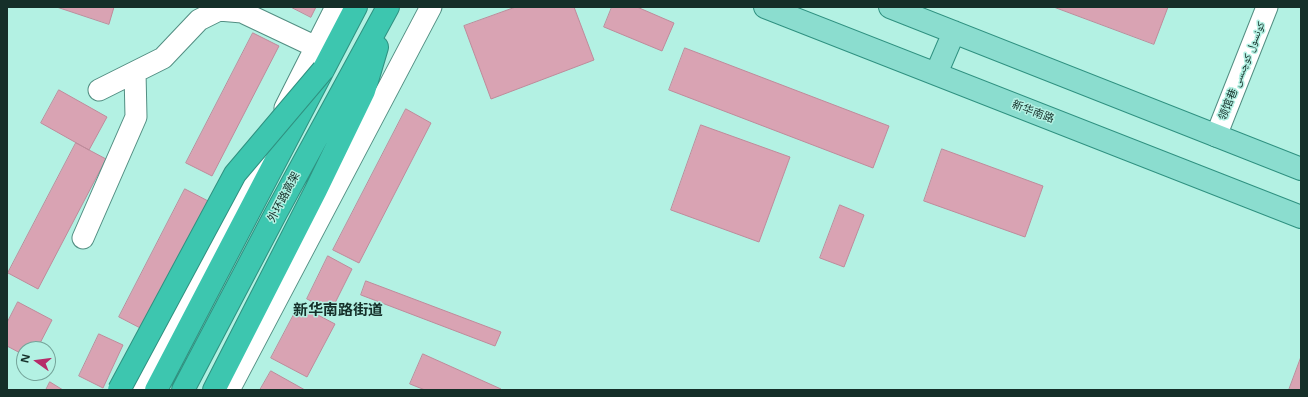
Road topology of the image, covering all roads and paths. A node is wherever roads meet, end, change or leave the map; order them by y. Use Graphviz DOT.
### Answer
graph roads {
  1 [pos="336,7"];
  2 [pos="356,7"];
  3 [pos="389,7"];
  4 [pos="431,7"];
  5 [pos="765,7"];
  6 [pos="890,7"];
  7 [pos="1267,7"];
  8 [pos="954,32"];
  9 [pos="316,47"];
  10 [pos="323,70"];
  11 [pos="135,72"];
  12 [pos="936,74"];
  13 [pos="99,90"];
  14 [pos="1216,136"];
  15 [pos="1301,169"];
  16 [pos="1301,217"];
  17 [pos="83,238"];
  18 [pos="120,390"];
  19 [pos="142,390"];
  20 [pos="156,390"];
  21 [pos="183,390"];
  22 [pos="214,390"];
  23 [pos="229,390"];
  1 -- 9 [label="street"];
  2 -- 10 [label="highway"];
  3 -- 21 [label="highway, 外环路高架"];
  3 -- 22 [label="highway"];
  4 -- 23 [label="street"];
  5 -- 12 [label="main road, 新华南路"];
  6 -- 8 [label="main road"];
  7 -- 14 [label="street, 领馆巷 كونسول كوچىسى"];
  8 -- 12 [label="main road"];
  8 -- 14 [label="main road"];
  9 -- 11 [label="street"];
  9 -- 19 [label="street"];
  10 -- 18 [label="highway, bridge"];
  10 -- 20 [label="highway, bridge"];
  11 -- 13 [label="street"];
  11 -- 17 [label="street"];
  12 -- 16 [label="main road, 新华南路"];
  14 -- 15 [label="main road"];
}
